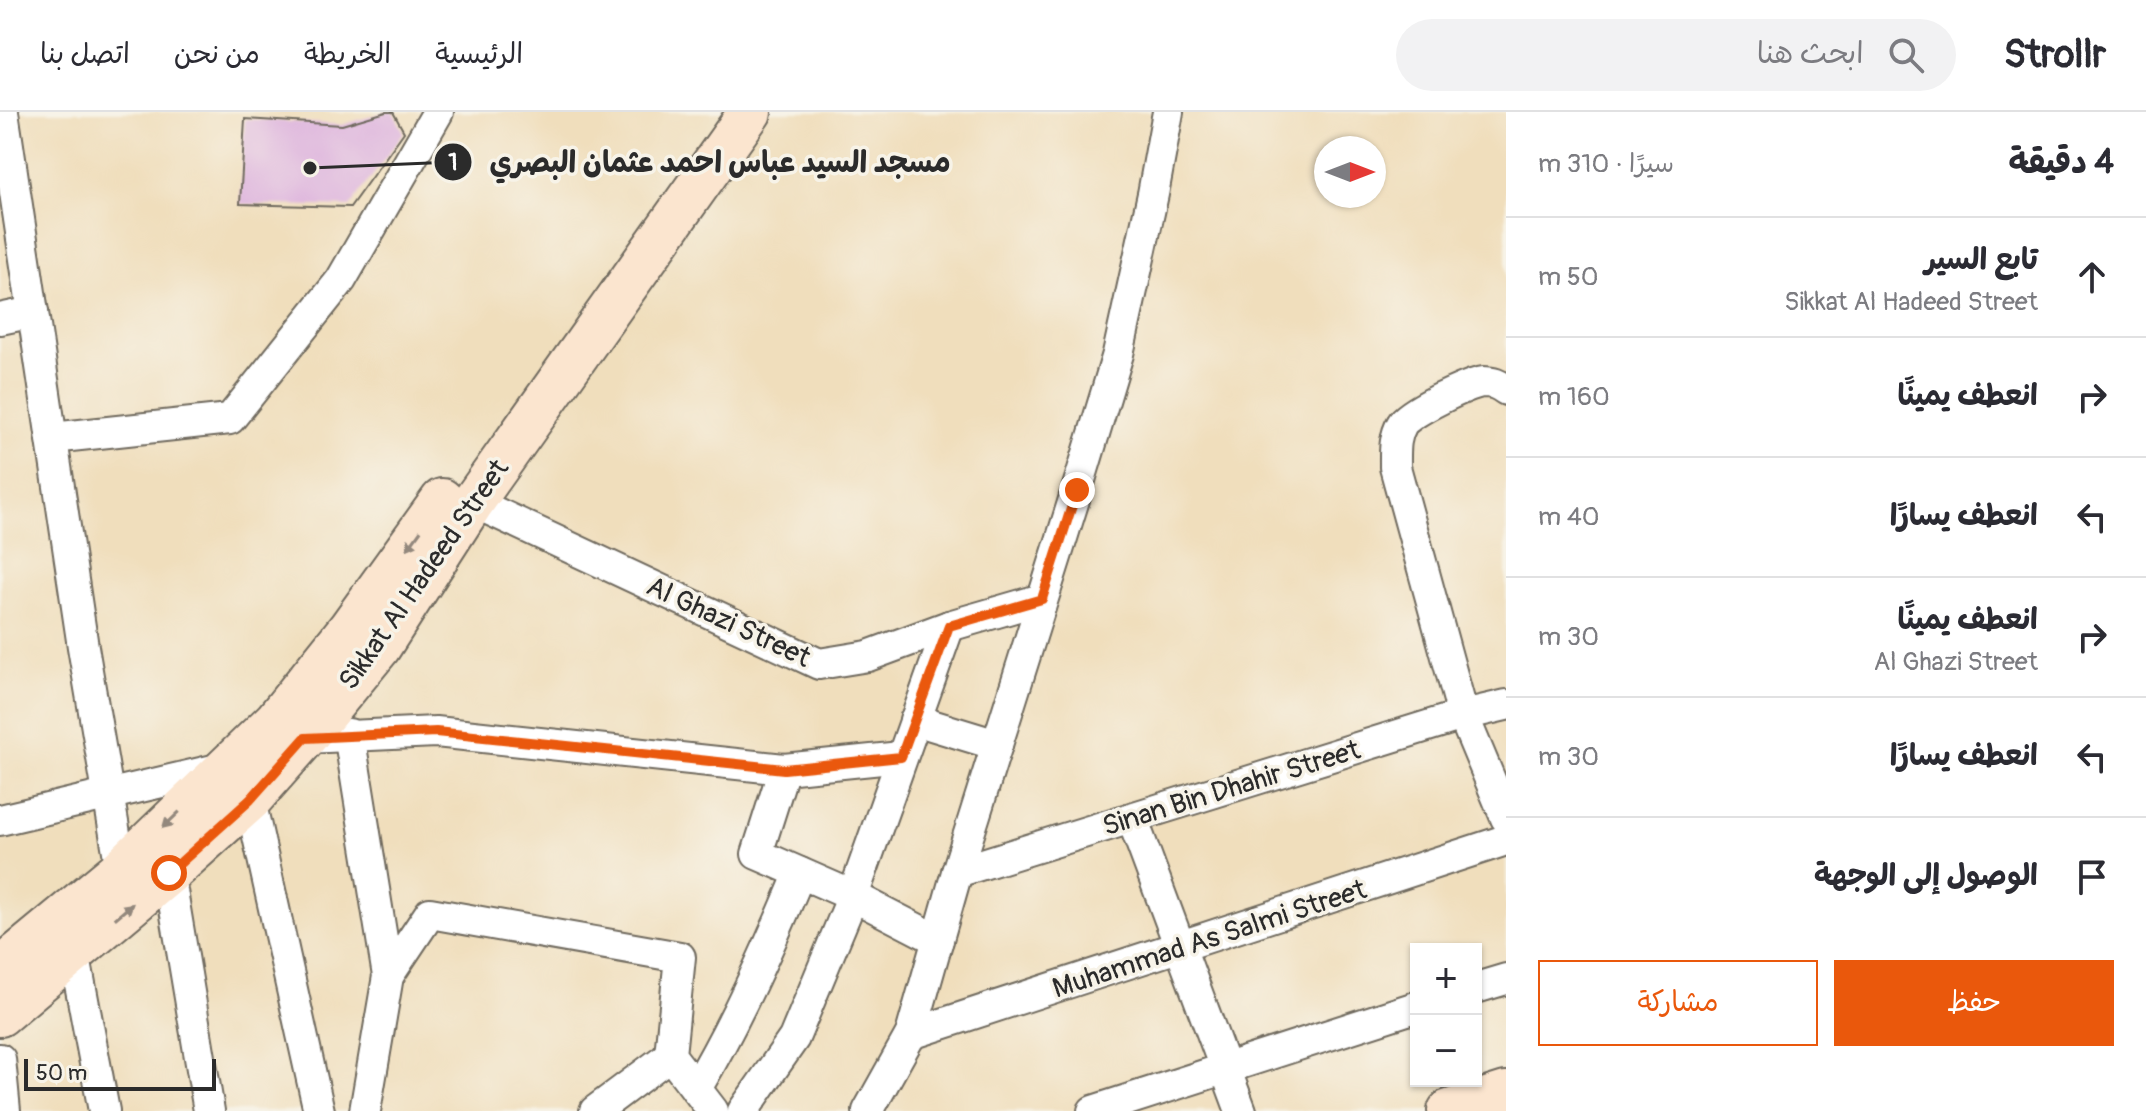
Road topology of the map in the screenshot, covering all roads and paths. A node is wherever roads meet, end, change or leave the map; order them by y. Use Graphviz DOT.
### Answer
graph roads {
  1 [pos="3,112"];
  2 [pos="438,112"];
  3 [pos="720,112"];
  4 [pos="750,112"];
  5 [pos="1168,112"];
  6 [pos="33,312"];
  7 [pos="0,319"];
  8 [pos="1506,390"];
  9 [pos="52,438"];
  10 [pos="473,502"];
  11 [pos="1042,599"];
  12 [pos="949,626"];
  13 [pos="1506,705"];
  14 [pos="1463,715"];
  15 [pos="915,720"];
  16 [pos="349,734"];
  17 [pos="305,738"];
  18 [pos="997,745"];
  19 [pos="901,757"];
  20 [pos="226,767"];
  21 [pos="784,769"];
  22 [pos="108,795"];
  23 [pos="250,800"];
  24 [pos="1132,818"];
  25 [pos="1506,818"];
  26 [pos="0,820"];
  27 [pos="1506,840"];
  28 [pos="121,869"];
  29 [pos="957,872"];
  30 [pos="169,873"];
  31 [pos="800,873"];
  32 [pos="853,896"];
  33 [pos="938,940"];
  34 [pos="1180,948"];
  35 [pos="74,952"];
  36 [pos="0,969"];
  37 [pos="388,976"];
  38 [pos="1506,979"];
  39 [pos="1482,986"];
  40 [pos="1410,1009"];
  41 [pos="0,1015"];
  42 [pos="911,1034"];
  43 [pos="670,1055"];
  44 [pos="0,1059"];
  45 [pos="1225,1068"];
  46 [pos="1506,1093"];
  47 [pos="705,1100"];
  48 [pos="5,1111"];
  49 [pos="104,1111"];
  50 [pos="209,1111"];
  51 [pos="319,1111"];
  52 [pos="365,1111"];
  53 [pos="595,1111"];
  54 [pos="743,1111"];
  55 [pos="868,1111"];
  56 [pos="1093,1111"];
  57 [pos="1241,1111"];
  58 [pos="1449,1111"];
  1 -- 6 [label="street"];
  2 -- 9 [label="street"];
  3 -- 20 [label="main road, Sikkat Al Hadeed Street, one-way"];
  4 -- 10 [label="main road, Sikkat Al Hadeed Street"];
  5 -- 11 [label="street"];
  6 -- 7 [label="street"];
  6 -- 9 [label="street"];
  8 -- 14 [label="street"];
  9 -- 22 [label="street"];
  10 -- 12 [label="street, Al Ghazi Street"];
  10 -- 17 [label="main road, Sikkat Al Hadeed Street"];
  11 -- 12 [label="street, Al Ghazi Street"];
  11 -- 18 [label="street"];
  12 -- 15 [label="street"];
  13 -- 14 [label="street, Sinan Bin Dhahir Street"];
  14 -- 24 [label="street, Sinan Bin Dhahir Street"];
  14 -- 25 [label="street"];
  15 -- 18 [label="street"];
  15 -- 19 [label="street"];
  16 -- 17 [label="street"];
  16 -- 21 [label="street"];
  16 -- 37 [label="street"];
  17 -- 23 [label="main road, Sikkat Al Hadeed Street"];
  18 -- 29 [label="street"];
  19 -- 21 [label="street"];
  19 -- 32 [label="street"];
  20 -- 22 [label="street"];
  20 -- 28 [label="main road, Sikkat Al Hadeed Street, one-way"];
  21 -- 31 [label="street"];
  22 -- 26 [label="street"];
  22 -- 28 [label="street"];
  23 -- 30 [label="main road, Sikkat Al Hadeed Street"];
  23 -- 51 [label="street"];
  24 -- 29 [label="street, Sinan Bin Dhahir Street"];
  24 -- 34 [label="street"];
  27 -- 34 [label="street, Muhammad As Salmi Street"];
  28 -- 36 [label="main road, Sikkat Al Hadeed Street"];
  29 -- 33 [label="street"];
  35 -- 30 [label="main road, Sikkat Al Hadeed Street, one-way"];
  30 -- 50 [label="street"];
  31 -- 32 [label="street"];
  31 -- 47 [label="street"];
  32 -- 33 [label="street"];
  32 -- 54 [label="street"];
  33 -- 42 [label="street"];
  34 -- 42 [label="street, Muhammad As Salmi Street"];
  34 -- 45 [label="street"];
  35 -- 41 [label="main road, Sikkat Al Hadeed Street"];
  35 -- 49 [label="street"];
  37 -- 43 [label="street"];
  37 -- 52 [label="street"];
  38 -- 39 [label="street"];
  40 -- 45 [label="street"];
  42 -- 55 [label="street"];
  43 -- 47 [label="street"];
  43 -- 53 [label="street"];
  44 -- 48 [label="street"];
  45 -- 56 [label="street"];
  45 -- 57 [label="street"];
  46 -- 58 [label="main road"];
}
